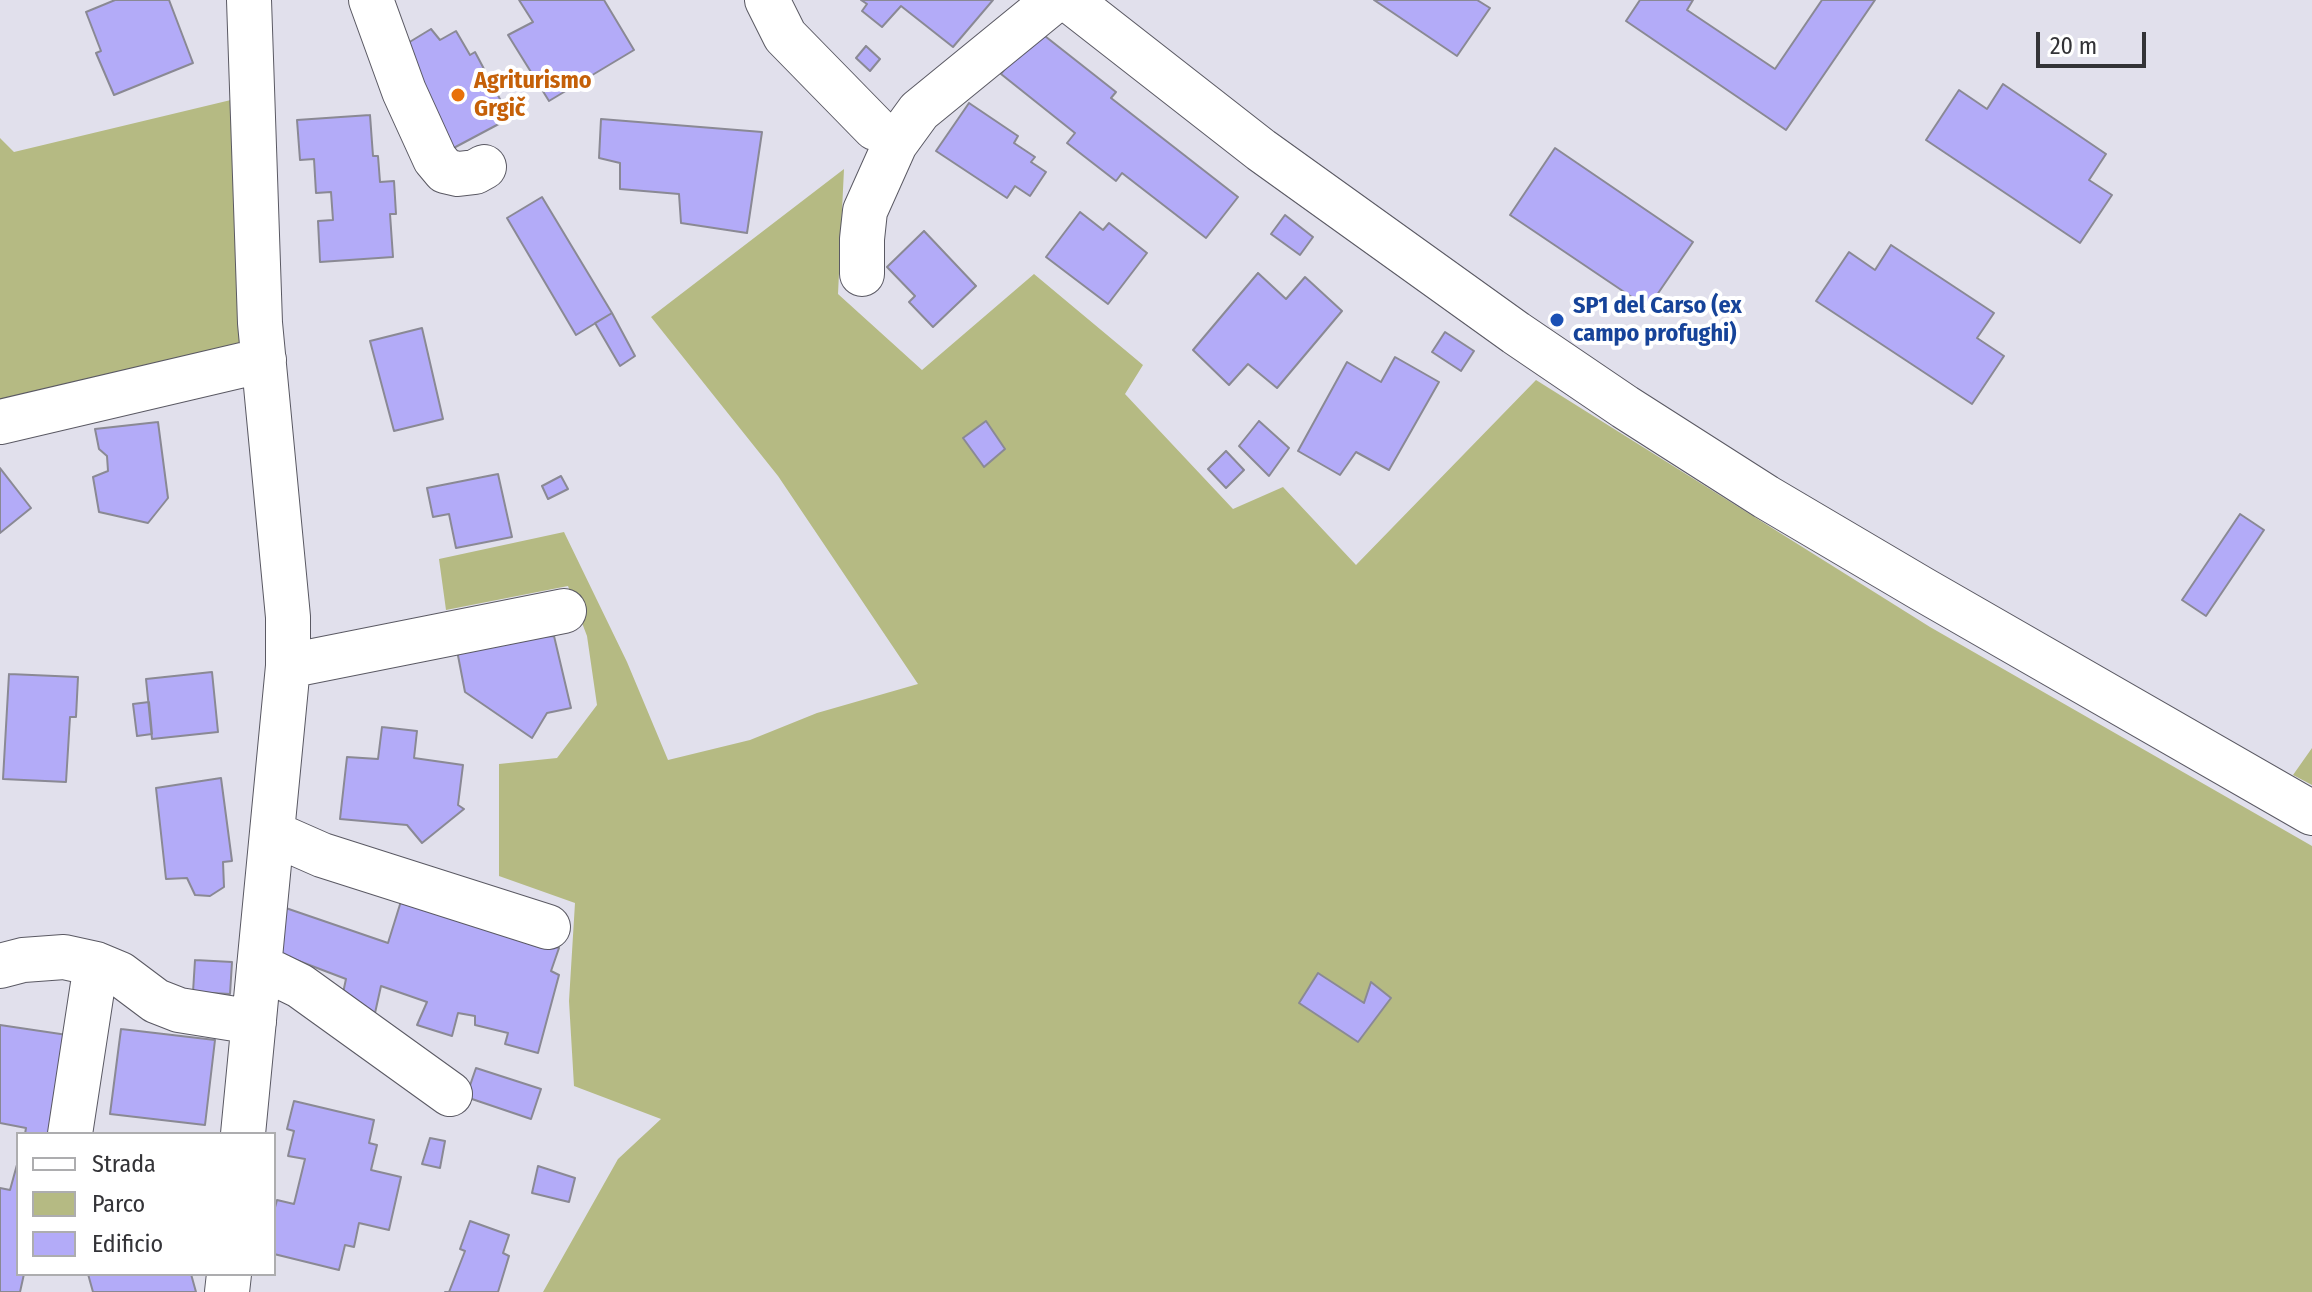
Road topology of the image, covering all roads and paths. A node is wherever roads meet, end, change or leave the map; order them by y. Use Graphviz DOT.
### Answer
graph roads {
  1 [pos="249,0"];
  2 [pos="371,0"];
  3 [pos="767,0"];
  4 [pos="1055,0"];
  5 [pos="1069,0"];
  6 [pos="875,128"];
  7 [pos="484,167"];
  8 [pos="862,274"];
  9 [pos="264,360"];
  10 [pos="0,422"];
  11 [pos="564,611"];
  12 [pos="288,666"];
  13 [pos="2307,799"];
  14 [pos="272,833"];
  15 [pos="548,927"];
  16 [pos="96,964"];
  17 [pos="0,966"];
  18 [pos="259,966"];
  19 [pos="254,1022"];
  20 [pos="450,1094"];
  21 [pos="70,1132"];
  22 [pos="243,1132"];
  1 -- 9 [label="street"];
  2 -- 7 [label="street"];
  3 -- 6 [label="street"];
  4 -- 8 [label="street"];
  5 -- 13 [label="street"];
  9 -- 10 [label="street"];
  9 -- 12 [label="street"];
  11 -- 12 [label="street"];
  12 -- 14 [label="street"];
  14 -- 15 [label="street"];
  14 -- 18 [label="street"];
  16 -- 17 [label="street"];
  16 -- 19 [label="street"];
  16 -- 21 [label="street"];
  18 -- 19 [label="street"];
  18 -- 20 [label="street"];
  19 -- 22 [label="street"];
}
